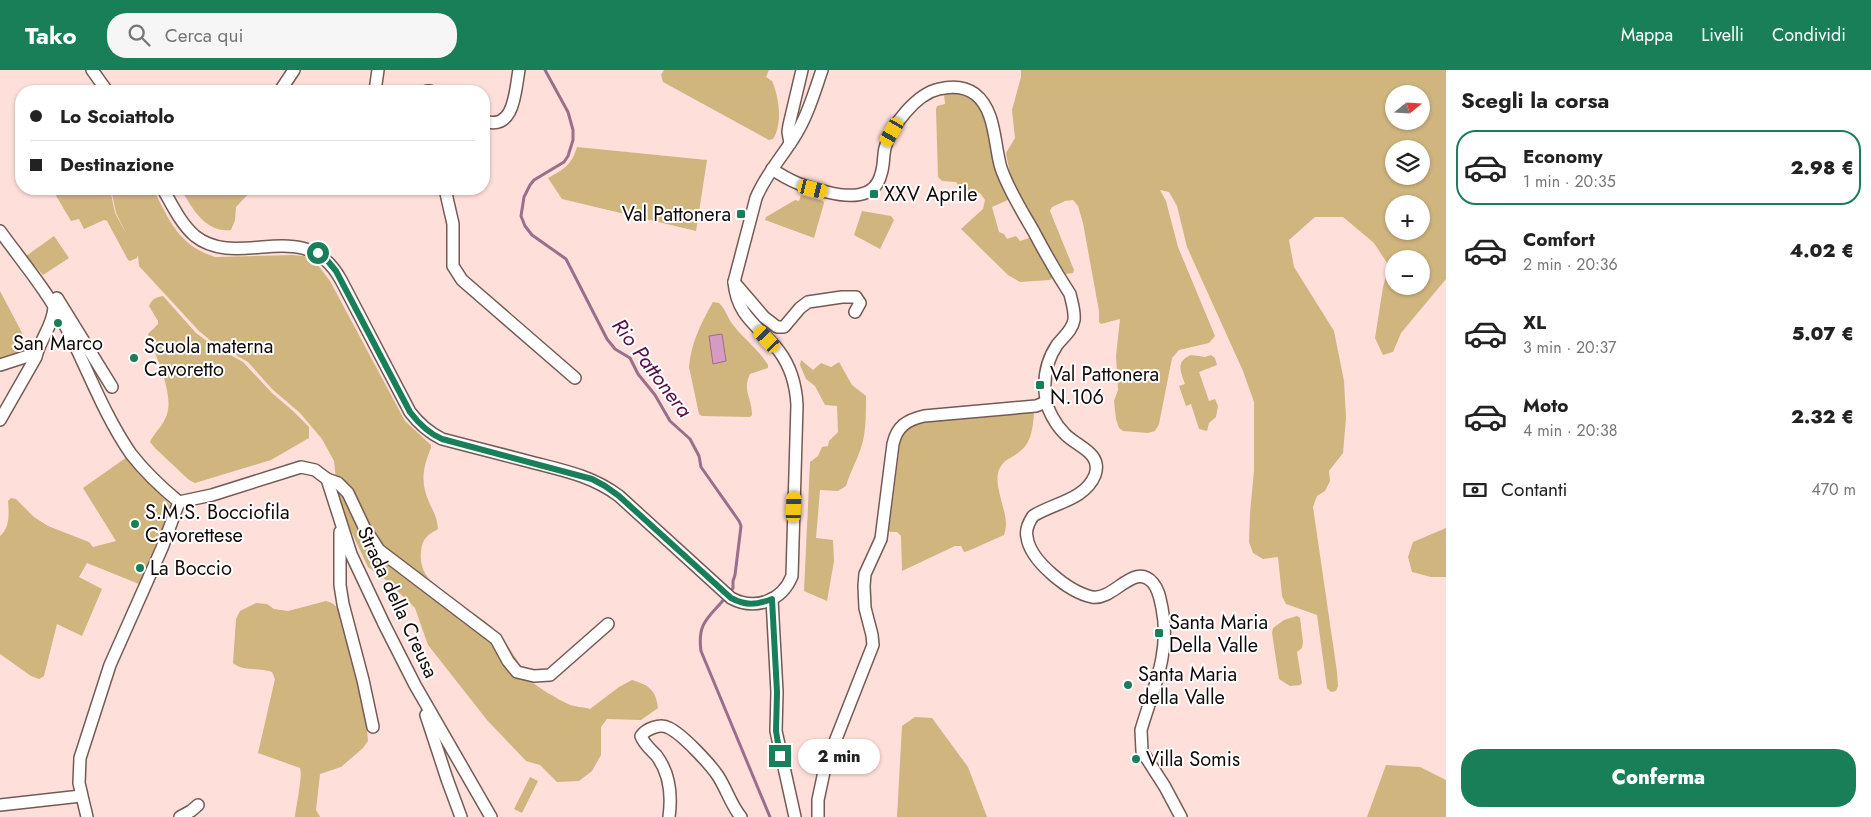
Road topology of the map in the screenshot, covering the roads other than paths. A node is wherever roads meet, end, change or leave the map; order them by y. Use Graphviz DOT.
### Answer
graph roads {
  1 [pos="92,70"];
  2 [pos="294,70"];
  3 [pos="378,70"];
  4 [pos="519,70"];
  5 [pos="802,70"];
  6 [pos="822,70"];
  7 [pos="103,85"];
  8 [pos="283,85"];
  9 [pos="376,85"];
  10 [pos="490,122"];
  11 [pos="790,143"];
  12 [pos="772,169"];
  13 [pos="167,195"];
  14 [pos="447,195"];
  15 [pos="0,232"];
  16 [pos="35,277"];
  17 [pos="734,282"];
  18 [pos="54,307"];
  19 [pos="855,312"];
  20 [pos="38,346"];
  21 [pos="0,365"];
  22 [pos="575,378"];
  23 [pos="112,387"];
  24 [pos="1046,402"];
  25 [pos="0,420"];
  26 [pos="327,480"];
  27 [pos="180,502"];
  28 [pos="340,518"];
  29 [pos="772,599"];
  30 [pos="608,624"];
  31 [pos="424,701"];
  32 [pos="373,727"];
  33 [pos="81,796"];
  34 [pos="0,805"];
  35 [pos="198,805"];
  36 [pos="87,817"];
  37 [pos="180,817"];
  38 [pos="461,817"];
  39 [pos="490,817"];
  40 [pos="669,817"];
  41 [pos="740,817"];
  42 [pos="795,817"];
  43 [pos="818,817"];
  44 [pos="1181,817"];
  1 -- 7 [label="street"];
  2 -- 8 [label="street"];
  3 -- 9 [label="street"];
  4 -- 10 [label="street"];
  5 -- 11 [label="street"];
  6 -- 11 [label="street"];
  11 -- 12 [label="street"];
  12 -- 17 [label="street"];
  12 -- 24 [label="street"];
  13 -- 29 [label="street"];
  14 -- 22 [label="street"];
  15 -- 16 [label="street"];
  16 -- 18 [label="street"];
  16 -- 23 [label="street"];
  17 -- 19 [label="street"];
  17 -- 29 [label="street"];
  18 -- 20 [label="street"];
  18 -- 27 [label="street"];
  20 -- 21 [label="street"];
  20 -- 25 [label="street"];
  24 -- 43 [label="street"];
  24 -- 44 [label="street"];
  26 -- 27 [label="street, Strada della Creusa"];
  26 -- 28 [label="street, Strada della Creusa"];
  26 -- 30 [label="street, Strada della Creusa"];
  27 -- 33 [label="street"];
  28 -- 31 [label="street, Strada della Creusa"];
  28 -- 32 [label="street, Strada della Creusa"];
  29 -- 42 [label="street"];
  31 -- 38 [label="street, Strada della Creusa"];
  31 -- 39 [label="street, Strada della Creusa"];
  33 -- 34 [label="street"];
  33 -- 36 [label="street"];
  35 -- 37 [label="street"];
  40 -- 41 [label="street"];
}
